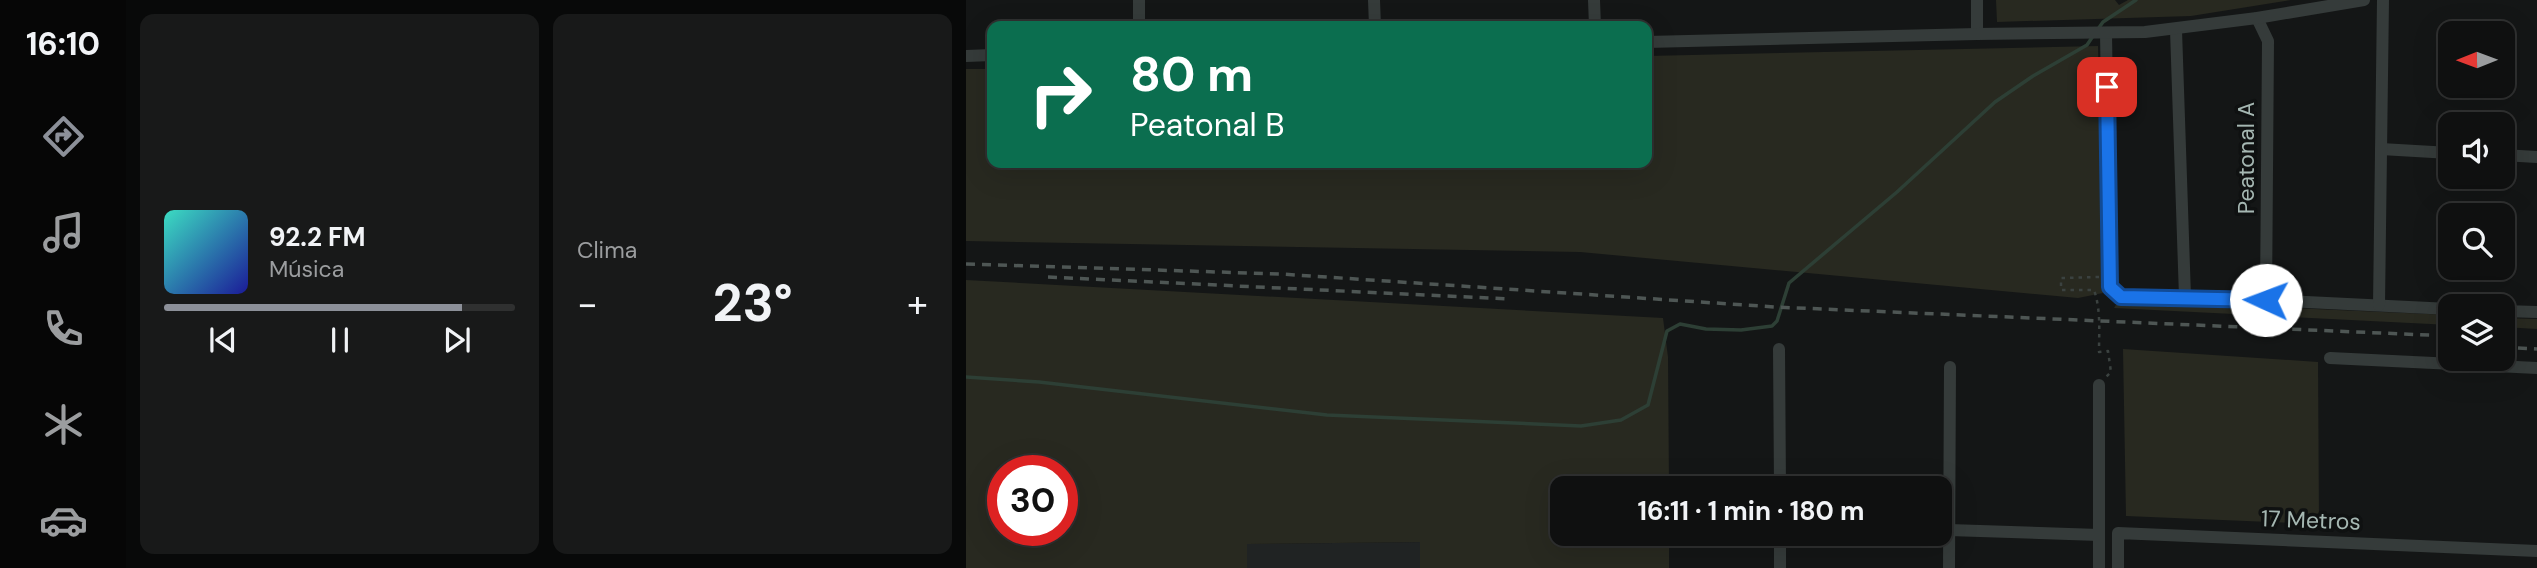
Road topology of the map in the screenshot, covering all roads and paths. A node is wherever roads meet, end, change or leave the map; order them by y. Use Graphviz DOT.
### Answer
graph roads {
  1 [pos="1139,0"];
  2 [pos="1374,0"];
  3 [pos="1594,0"];
  4 [pos="1977,0"];
  5 [pos="2364,0"];
  6 [pos="2382,0"];
  7 [pos="2257,18"];
  8 [pos="1139,21"];
  9 [pos="1375,21"];
  10 [pos="1595,21"];
  11 [pos="2176,30"];
  12 [pos="2105,33"];
  13 [pos="1978,34"];
  14 [pos="1652,42"];
  15 [pos="987,55"];
  16 [pos="966,56"];
  17 [pos="2381,149"];
  18 [pos="2438,152"];
  19 [pos="2515,156"];
  20 [pos="2537,157"];
  21 [pos="2110,276"];
  22 [pos="2185,297"];
  23 [pos="2266,300"];
  24 [pos="2379,305"];
  25 [pos="2438,308"];
  26 [pos="2515,311"];
  27 [pos="2537,312"];
  28 [pos="1779,349"];
  29 [pos="2330,358"];
  30 [pos="1950,367"];
  31 [pos="2537,368"];
  32 [pos="2099,385"];
  33 [pos="1780,476"];
  34 [pos="1949,476"];
  35 [pos="1952,530"];
  36 [pos="2099,535"];
  37 [pos="1780,546"];
  38 [pos="1949,546"];
  39 [pos="2537,551"];
  40 [pos="1780,568"];
  41 [pos="1949,568"];
  42 [pos="2099,568"];
  43 [pos="2118,568"];
  1 -- 8 [label="street"];
  2 -- 9 [label="street"];
  3 -- 10 [label="street"];
  4 -- 13 [label="street"];
  5 -- 7 [label="street"];
  6 -- 17 [label="street"];
  7 -- 11 [label="street"];
  7 -- 23 [label="street, Peatonal A"];
  11 -- 12 [label="street"];
  11 -- 22 [label="street"];
  12 -- 13 [label="street"];
  12 -- 21 [label="street"];
  13 -- 14 [label="street"];
  15 -- 16 [label="street"];
  17 -- 18 [label="street"];
  17 -- 24 [label="street"];
  19 -- 20 [label="street"];
  21 -- 22 [label="street"];
  21 -- 32 [label="path"];
  22 -- 23 [label="street"];
  23 -- 24 [label="street"];
  24 -- 25 [label="street"];
  26 -- 27 [label="street"];
  28 -- 33 [label="street"];
  29 -- 31 [label="street"];
  30 -- 34 [label="street"];
  32 -- 36 [label="street"];
  35 -- 36 [label="street"];
  36 -- 42 [label="street"];
  37 -- 40 [label="street"];
  38 -- 41 [label="street"];
  39 -- 43 [label="street, 17 Metros"];
}
